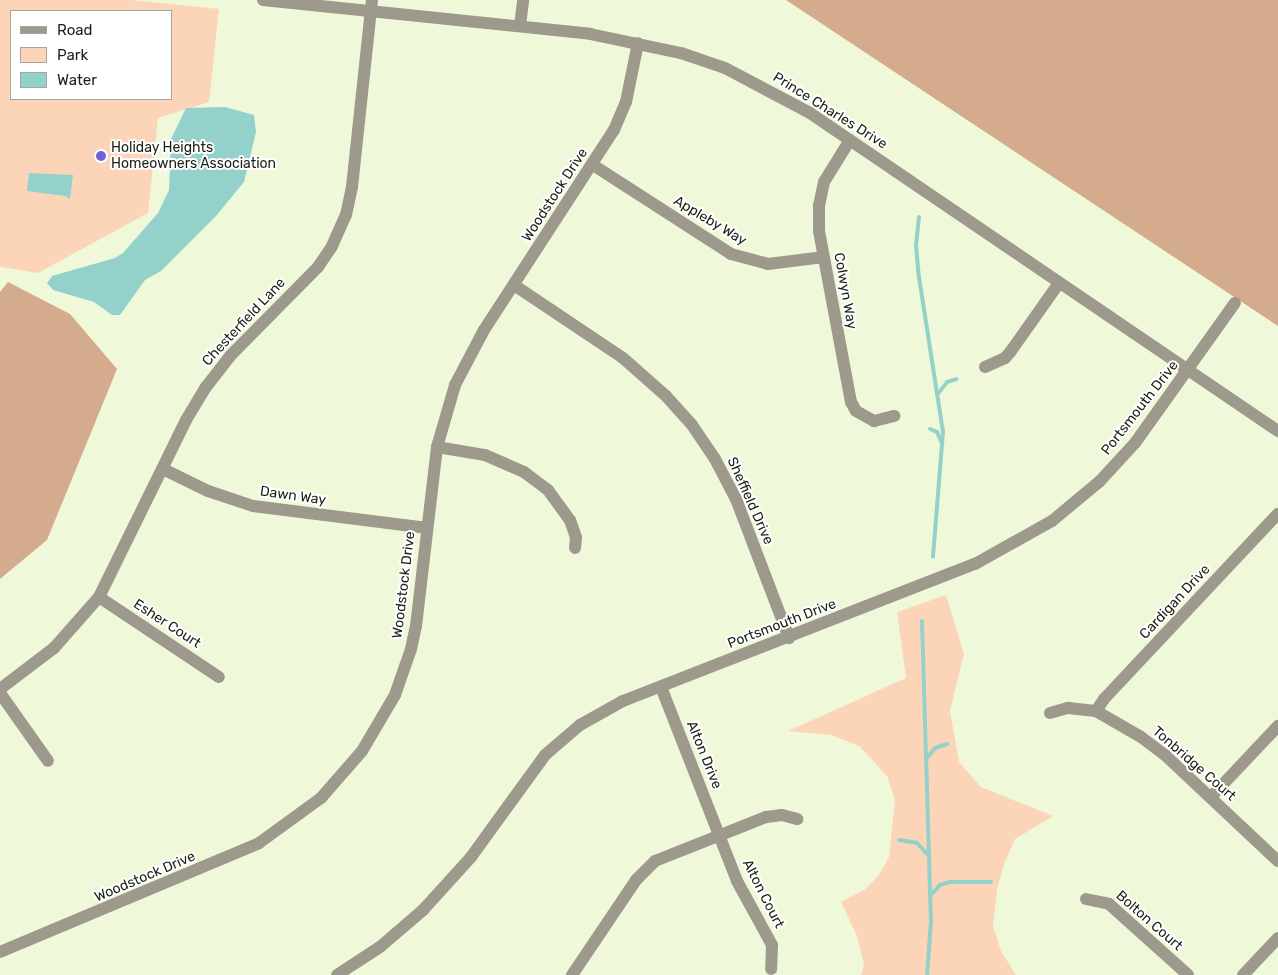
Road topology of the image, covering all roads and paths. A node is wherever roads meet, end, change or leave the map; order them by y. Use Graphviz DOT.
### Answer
graph roads {
  1 [pos="263,0"];
  2 [pos="523,0"];
  3 [pos="372,6"];
  4 [pos="520,26"];
  5 [pos="638,43"];
  6 [pos="850,140"];
  7 [pos="594,164"];
  8 [pos="824,257"];
  9 [pos="1059,283"];
  10 [pos="514,285"];
  11 [pos="1236,303"];
  12 [pos="985,367"];
  13 [pos="1188,371"];
  14 [pos="894,416"];
  15 [pos="1278,431"];
  16 [pos="437,447"];
  17 [pos="163,469"];
  18 [pos="1278,514"];
  19 [pos="426,528"];
  20 [pos="575,548"];
  21 [pos="99,597"];
  22 [pos="789,638"];
  23 [pos="219,677"];
  24 [pos="660,687"];
  25 [pos="0,689"];
  26 [pos="0,693"];
  27 [pos="1096,712"];
  28 [pos="1050,713"];
  29 [pos="1278,726"];
  30 [pos="48,762"];
  31 [pos="1211,797"];
  32 [pos="797,819"];
  33 [pos="720,834"];
  34 [pos="1278,861"];
  35 [pos="1086,899"];
  36 [pos="1278,938"];
  37 [pos="0,952"];
  38 [pos="771,969"];
  39 [pos="337,975"];
  40 [pos="572,975"];
  41 [pos="1188,975"];
  42 [pos="1243,975"];
  1 -- 3 [label="street, Prince Charles Drive"];
  2 -- 4 [label="street"];
  3 -- 4 [label="street, Prince Charles Drive"];
  3 -- 17 [label="street, Chesterfield Lane"];
  4 -- 5 [label="street, Prince Charles Drive"];
  5 -- 6 [label="street, Prince Charles Drive"];
  5 -- 7 [label="street, Woodstock Drive"];
  6 -- 8 [label="street, Colwyn Way"];
  6 -- 9 [label="street, Prince Charles Drive"];
  7 -- 8 [label="street, Appleby Way"];
  7 -- 10 [label="street, Woodstock Drive"];
  8 -- 14 [label="street, Colwyn Way"];
  9 -- 12 [label="street"];
  9 -- 13 [label="street, Prince Charles Drive"];
  10 -- 16 [label="street, Woodstock Drive"];
  10 -- 22 [label="street, Sheffield Drive"];
  11 -- 13 [label="street, Portsmouth Drive"];
  13 -- 15 [label="street, Prince Charles Drive"];
  13 -- 22 [label="street, Portsmouth Drive"];
  16 -- 19 [label="street, Woodstock Drive"];
  16 -- 20 [label="street"];
  17 -- 19 [label="street, Dawn Way"];
  17 -- 21 [label="street, Chesterfield Lane"];
  18 -- 27 [label="street, Cardigan Drive"];
  19 -- 37 [label="street, Woodstock Drive"];
  21 -- 23 [label="street, Esher Court"];
  21 -- 25 [label="street, Chesterfield Lane"];
  22 -- 24 [label="street, Portsmouth Drive"];
  24 -- 33 [label="street, Alton Drive"];
  24 -- 39 [label="street, Portsmouth Drive"];
  26 -- 30 [label="street"];
  27 -- 28 [label="street, Tonbridge Court"];
  27 -- 31 [label="street, Tonbridge Court"];
  29 -- 31 [label="street"];
  31 -- 34 [label="street, Tonbridge Court"];
  32 -- 33 [label="street"];
  33 -- 38 [label="street, Alton Court"];
  33 -- 40 [label="street"];
  35 -- 41 [label="street, Bolton Court"];
  36 -- 42 [label="street"];
}
